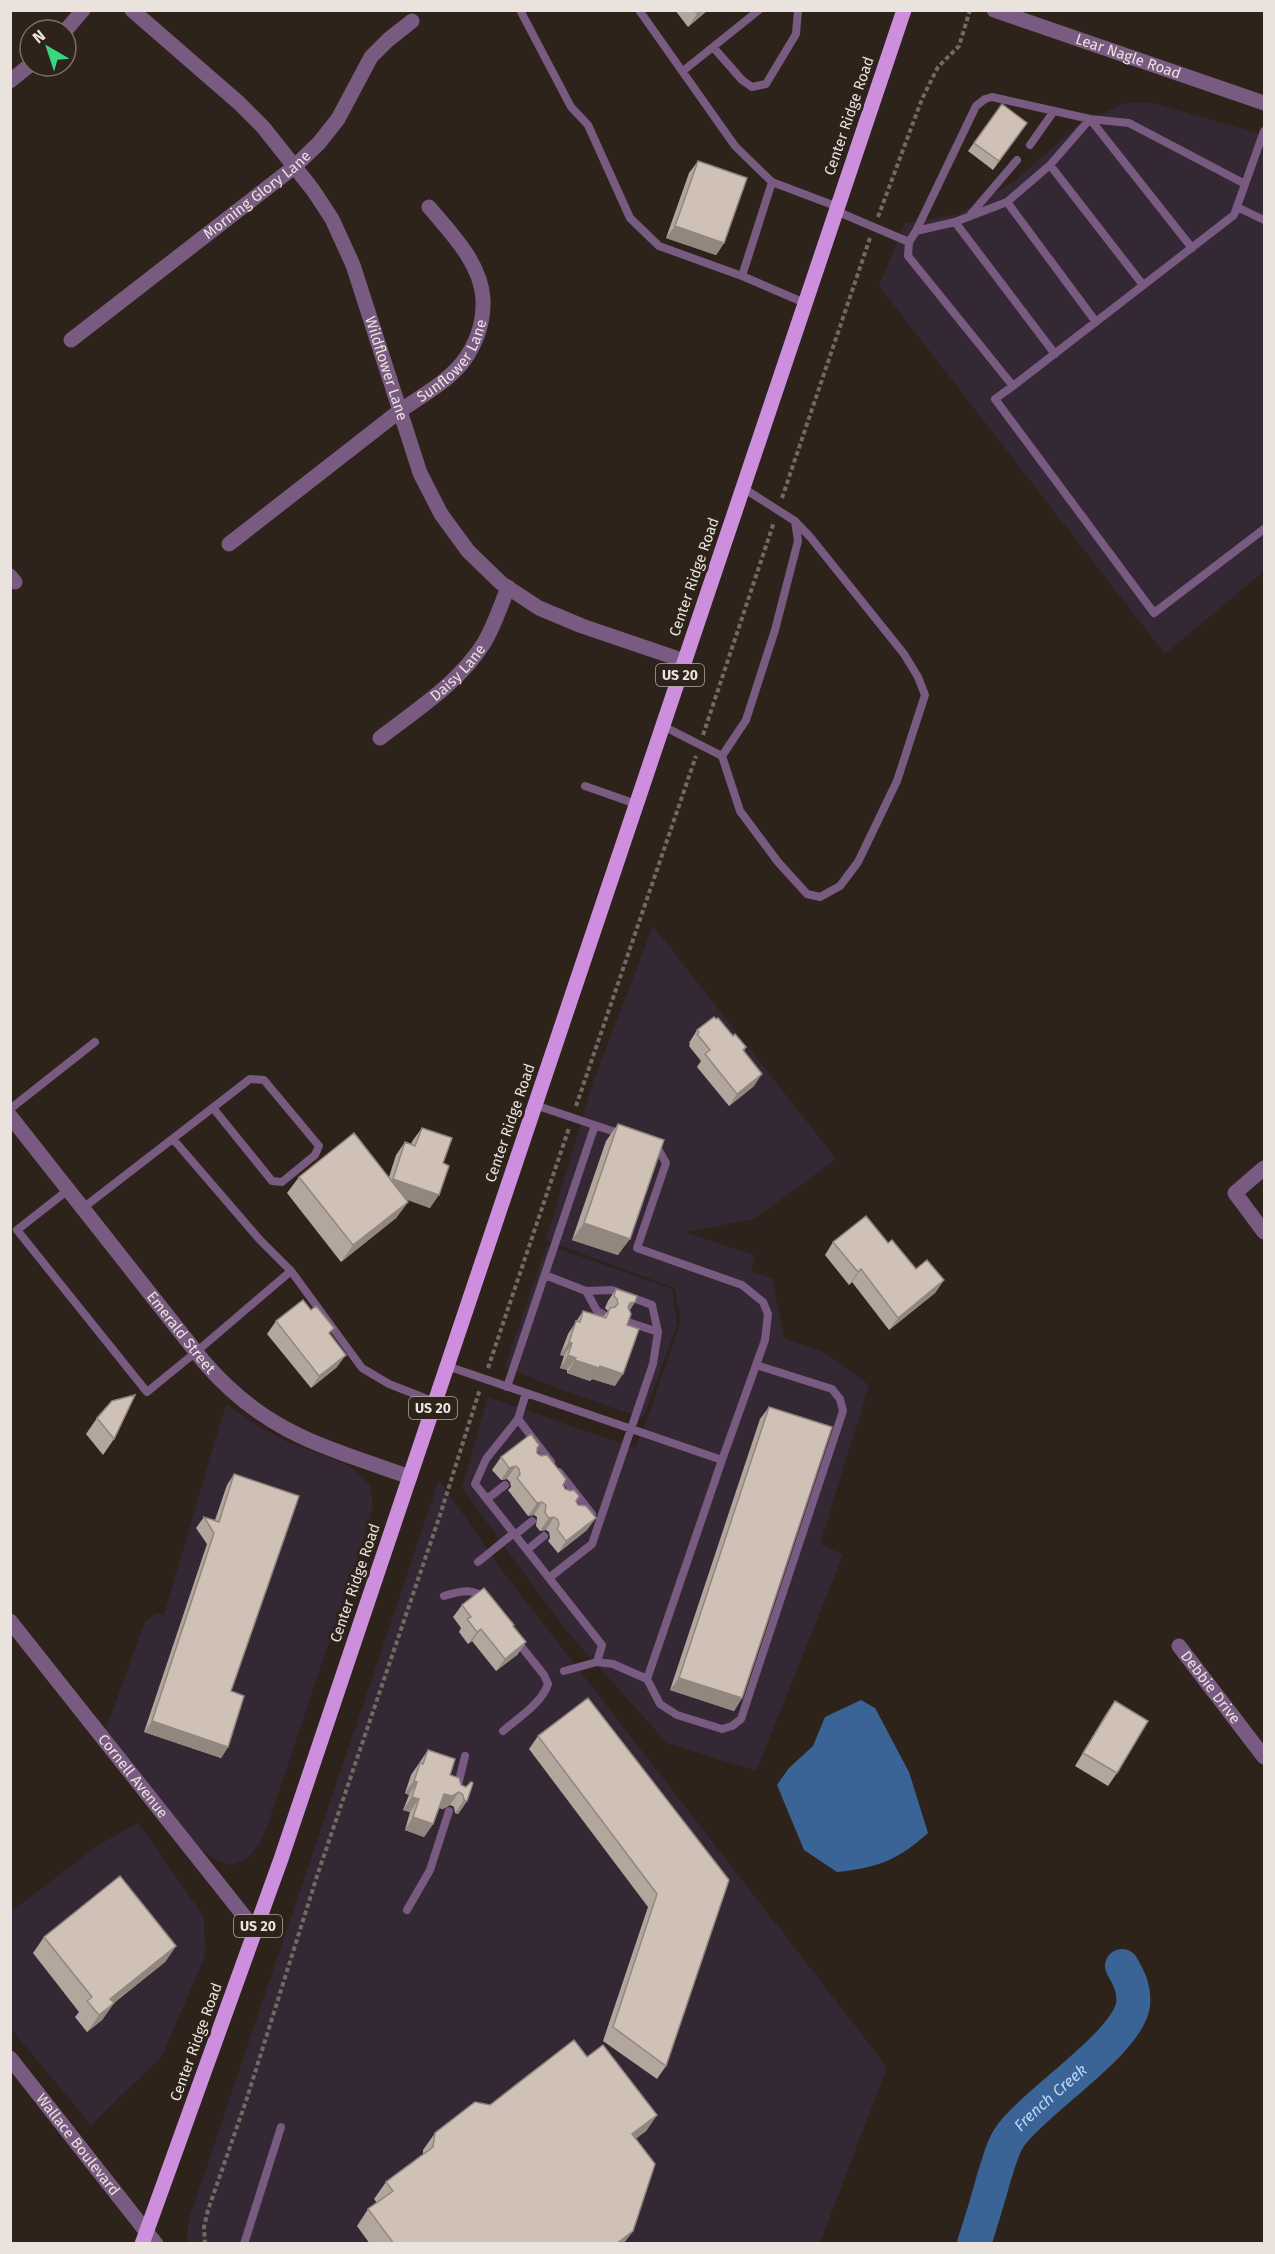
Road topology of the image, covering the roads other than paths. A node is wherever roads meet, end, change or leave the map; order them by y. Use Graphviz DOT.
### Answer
graph roads {
  1 [pos="132,10"];
  2 [pos="520,10"];
  3 [pos="639,10"];
  4 [pos="759,10"];
  5 [pos="798,10"];
  6 [pos="904,10"];
  7 [pos="994,10"];
  8 [pos="412,21"];
  9 [pos="713,47"];
  10 [pos="683,71"];
  11 [pos="1264,103"];
  12 [pos="1054,111"];
  13 [pos="1090,119"];
  14 [pos="1264,131"];
  15 [pos="1030,145"];
  16 [pos="1017,160"];
  17 [pos="1050,165"];
  18 [pos="294,166"];
  19 [pos="772,182"];
  20 [pos="1245,184"];
  21 [pos="1007,202"];
  22 [pos="429,207"];
  23 [pos="1237,207"];
  24 [pos="837,209"];
  25 [pos="969,217"];
  26 [pos="1264,220"];
  27 [pos="955,222"];
  28 [pos="916,231"];
  29 [pos="909,242"];
  30 [pos="1192,248"];
  31 [pos="742,276"];
  32 [pos="1143,285"];
  33 [pos="805,303"];
  34 [pos="1096,322"];
  35 [pos="71,340"];
  36 [pos="1055,354"];
  37 [pos="1013,386"];
  38 [pos="400,411"];
  39 [pos="743,488"];
  40 [pos="795,521"];
  41 [pos="1264,529"];
  42 [pos="229,544"];
  43 [pos="507,587"];
  44 [pos="685,661"];
  45 [pos="663,726"];
  46 [pos="380,738"];
  47 [pos="722,756"];
  48 [pos="585,786"];
  49 [pos="636,804"];
  50 [pos="95,1042"];
  51 [pos="535,1105"];
  52 [pos="213,1108"];
  53 [pos="10,1109"];
  54 [pos="10,1116"];
  55 [pos="595,1125"];
  56 [pos="173,1139"];
  57 [pos="636,1139"];
  58 [pos="647,1143"];
  59 [pos="1264,1168"];
  60 [pos="68,1190"];
  61 [pos="83,1208"];
  62 [pos="1264,1232"];
  63 [pos="291,1271"];
  64 [pos="545,1275"];
  65 [pos="585,1291"];
  66 [pos="603,1314"];
  67 [pos="625,1321"];
  68 [pos="658,1332"];
  69 [pos="196,1352"];
  70 [pos="756,1365"];
  71 [pos="447,1366"];
  72 [pos="507,1387"];
  73 [pos="526,1393"];
  74 [pos="435,1401"];
  75 [pos="518,1419"];
  76 [pos="630,1428"];
  77 [pos="722,1460"];
  78 [pos="410,1477"];
  79 [pos="505,1485"];
  80 [pos="487,1499"];
  81 [pos="532,1521"];
  82 [pos="598,1523"];
  83 [pos="514,1534"];
  84 [pos="544,1536"];
  85 [pos="527,1550"];
  86 [pos="478,1562"];
  87 [pos="549,1578"];
  88 [pos="444,1596"];
  89 [pos="490,1606"];
  90 [pos="10,1621"];
  91 [pos="510,1632"];
  92 [pos="1179,1646"];
  93 [pos="597,1662"];
  94 [pos="564,1671"];
  95 [pos="647,1679"];
  96 [pos="503,1731"];
  97 [pos="465,1756"];
  98 [pos="1264,1757"];
  99 [pos="456,1793"];
  100 [pos="449,1811"];
  101 [pos="407,1910"];
  102 [pos="256,1931"];
  103 [pos="10,2058"];
  104 [pos="281,2127"];
  105 [pos="148,2240"];
  106 [pos="244,2244"];
  1 -- 18 [label="street, Wildflower Lane"];
  2 -- 31 [label="lane"];
  3 -- 10 [label="lane"];
  4 -- 9 [label="lane"];
  5 -- 9 [label="lane"];
  6 -- 24 [label="main road, Center Ridge Road / US 20"];
  7 -- 11 [label="street, Lear Nagle Road"];
  8 -- 18 [label="street, Morning Glory Lane"];
  9 -- 10 [label="lane"];
  10 -- 19 [label="lane"];
  12 -- 13 [label="lane"];
  12 -- 15 [label="lane"];
  12 -- 28 [label="lane"];
  13 -- 17 [label="lane"];
  13 -- 20 [label="lane"];
  13 -- 30 [label="lane"];
  14 -- 20 [label="lane"];
  16 -- 25 [label="lane"];
  17 -- 21 [label="lane"];
  17 -- 32 [label="lane"];
  18 -- 35 [label="street, Morning Glory Lane"];
  18 -- 38 [label="street, Wildflower Lane"];
  19 -- 24 [label="lane"];
  19 -- 31 [label="lane"];
  20 -- 23 [label="lane"];
  21 -- 25 [label="lane"];
  21 -- 34 [label="lane"];
  22 -- 38 [label="street, Sunflower Lane"];
  23 -- 26 [label="lane"];
  23 -- 30 [label="lane"];
  24 -- 29 [label="lane"];
  24 -- 33 [label="main road, Center Ridge Road / US 20"];
  25 -- 27 [label="lane"];
  27 -- 28 [label="lane"];
  27 -- 36 [label="lane"];
  28 -- 29 [label="lane"];
  29 -- 37 [label="lane"];
  30 -- 32 [label="lane"];
  31 -- 33 [label="lane"];
  32 -- 34 [label="lane"];
  33 -- 39 [label="main road, Center Ridge Road / US 20"];
  34 -- 36 [label="lane"];
  36 -- 37 [label="lane"];
  37 -- 41 [label="lane"];
  38 -- 42 [label="street, Sunflower Lane"];
  38 -- 43 [label="street, Wildflower Lane"];
  39 -- 40 [label="lane"];
  39 -- 44 [label="main road, Center Ridge Road / US 20"];
  40 -- 47 [label="lane"];
  40 -- 47 [label="lane"];
  43 -- 44 [label="street, Wildflower Lane"];
  43 -- 46 [label="street, Daisy Lane"];
  44 -- 45 [label="main road, Center Ridge Road / US 20"];
  45 -- 47 [label="lane"];
  45 -- 49 [label="main road, Center Ridge Road / US 20"];
  48 -- 49 [label="lane"];
  49 -- 51 [label="main road, Center Ridge Road / US 20"];
  50 -- 53 [label="lane"];
  51 -- 55 [label="lane"];
  51 -- 71 [label="main road, Center Ridge Road / US 20"];
  52 -- 52 [label="lane"];
  52 -- 56 [label="lane"];
  54 -- 60 [label="street, Emerald Street"];
  55 -- 57 [label="lane"];
  55 -- 64 [label="lane"];
  56 -- 61 [label="lane"];
  56 -- 63 [label="lane"];
  58 -- 70 [label="lane"];
  59 -- 62 [label="street"];
  60 -- 61 [label="street, Emerald Street"];
  60 -- 69 [label="lane"];
  61 -- 69 [label="street, Emerald Street"];
  63 -- 69 [label="lane"];
  63 -- 74 [label="lane"];
  64 -- 65 [label="lane"];
  64 -- 72 [label="lane"];
  65 -- 66 [label="lane"];
  65 -- 68 [label="lane"];
  67 -- 68 [label="lane"];
  68 -- 76 [label="lane"];
  69 -- 78 [label="street, Emerald Street"];
  70 -- 77 [label="lane"];
  70 -- 95 [label="lane"];
  71 -- 72 [label="lane"];
  71 -- 74 [label="main road, Center Ridge Road / US 20"];
  72 -- 73 [label="lane"];
  73 -- 75 [label="lane"];
  73 -- 76 [label="lane"];
  74 -- 78 [label="main road, Center Ridge Road / US 20"];
  75 -- 80 [label="lane"];
  75 -- 82 [label="lane"];
  76 -- 77 [label="lane"];
  76 -- 82 [label="lane"];
  77 -- 95 [label="lane"];
  78 -- 102 [label="main road, Center Ridge Road / US 20"];
  79 -- 80 [label="lane"];
  80 -- 83 [label="lane"];
  81 -- 83 [label="lane"];
  82 -- 87 [label="lane"];
  83 -- 85 [label="lane"];
  83 -- 86 [label="lane"];
  84 -- 85 [label="lane"];
  85 -- 87 [label="lane"];
  87 -- 93 [label="lane"];
  88 -- 89 [label="lane"];
  90 -- 102 [label="street, Cornell Avenue"];
  91 -- 96 [label="lane"];
  92 -- 98 [label="street, Debbie Drive"];
  93 -- 94 [label="lane"];
  93 -- 95 [label="lane"];
  97 -- 99 [label="lane"];
  100 -- 101 [label="lane"];
  102 -- 105 [label="main road, Center Ridge Road / US 20"];
  103 -- 105 [label="street, Wallace Boulevard"];
  104 -- 106 [label="lane"];
}
